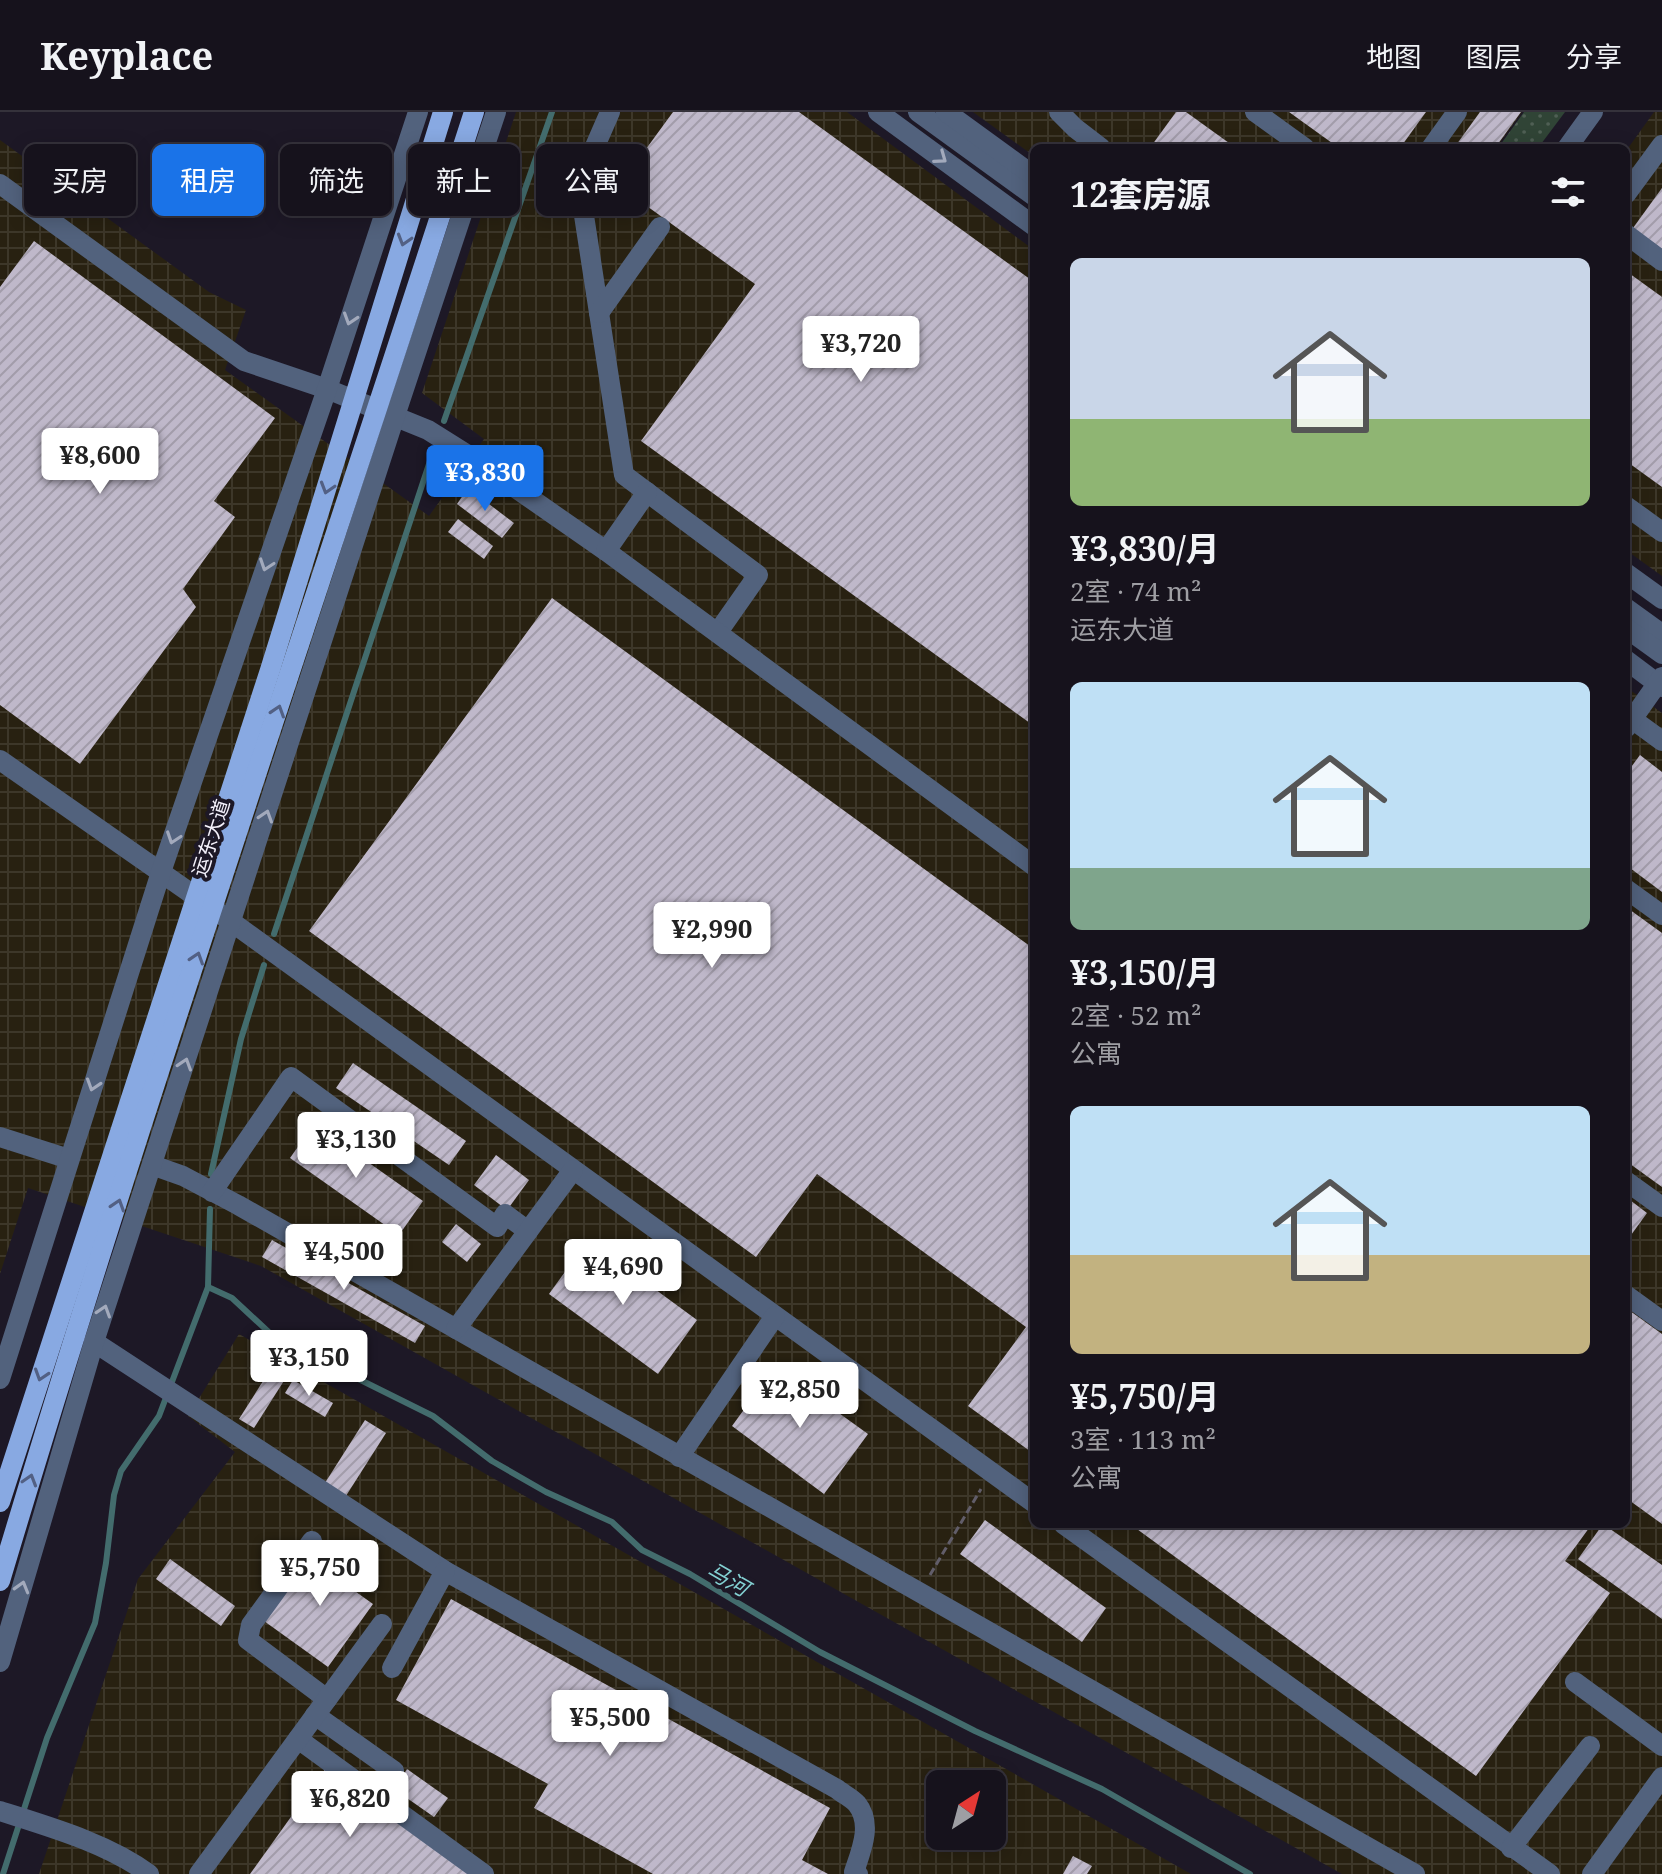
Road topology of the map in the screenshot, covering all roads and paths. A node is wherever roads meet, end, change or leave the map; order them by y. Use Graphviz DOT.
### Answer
graph roads {
  1 [pos="418,112"];
  2 [pos="443,112"];
  3 [pos="474,112"];
  4 [pos="496,112"];
  5 [pos="610,112"];
  6 [pos="878,112"];
  7 [pos="918,112"];
  8 [pos="946,112"];
  9 [pos="1059,112"];
  10 [pos="1255,112"];
  11 [pos="1457,112"];
  12 [pos="1593,112"];
  13 [pos="1096,144"];
  14 [pos="1299,144"];
  15 [pos="1434,144"];
  16 [pos="1570,144"];
  17 [pos="1662,145"];
  18 [pos="1030,173"];
  19 [pos="2,189"];
  20 [pos="1630,189"];
  21 [pos="1030,193"];
  22 [pos="1030,223"];
  23 [pos="660,227"];
  24 [pos="1630,237"];
  25 [pos="1662,261"];
  26 [pos="599,313"];
  27 [pos="327,389"];
  28 [pos="355,399"];
  29 [pos="386,412"];
  30 [pos="647,492"];
  31 [pos="1630,509"];
  32 [pos="1662,532"];
  33 [pos="606,551"];
  34 [pos="1630,576"];
  35 [pos="1662,599"];
  36 [pos="1630,611"];
  37 [pos="1630,631"];
  38 [pos="718,632"];
  39 [pos="1662,634"];
  40 [pos="1662,654"];
  41 [pos="1630,663"];
  42 [pos="1661,683"];
  43 [pos="1630,723"];
  44 [pos="1630,725"];
  45 [pos="1662,741"];
  46 [pos="0,760"];
  47 [pos="1030,860"];
  48 [pos="161,872"];
  49 [pos="1630,892"];
  50 [pos="205,903"];
  51 [pos="1662,915"];
  52 [pos="232,922"];
  53 [pos="0,1137"];
  54 [pos="69,1159"];
  55 [pos="152,1165"];
  56 [pos="573,1170"];
  57 [pos="1630,1184"];
  58 [pos="212,1192"];
  59 [pos="1662,1207"];
  60 [pos="528,1231"];
  61 [pos="1630,1298"];
  62 [pos="775,1316"];
  63 [pos="1662,1321"];
  64 [pos="456,1329"];
  65 [pos="94,1342"];
  66 [pos="0,1379"];
  67 [pos="679,1457"];
  68 [pos="991,1472"];
  69 [pos="1030,1500"];
  70 [pos="0,1502"];
  71 [pos="1069,1528"];
  72 [pos="312,1541"];
  73 [pos="445,1571"];
  74 [pos="0,1581"];
  75 [pos="919,1593"];
  76 [pos="382,1624"];
  77 [pos="0,1662"];
  78 [pos="392,1668"];
  79 [pos="1575,1682"];
  80 [pos="321,1707"];
  81 [pos="298,1739"];
  82 [pos="1590,1746"];
  83 [pos="1662,1746"];
  84 [pos="394,1771"];
  85 [pos="1662,1777"];
  86 [pos="14,1815"];
  87 [pos="1511,1848"];
  88 [pos="149,1874"];
  89 [pos="199,1874"];
  90 [pos="484,1874"];
  91 [pos="858,1874"];
  92 [pos="1415,1874"];
  93 [pos="1550,1874"];
  94 [pos="1592,1874"];
  1 -- 27 [label="street, one-way"];
  2 -- 28 [label="main road, 运东大道, one-way"];
  3 -- 29 [label="main road, 运东大道"];
  4 -- 29 [label="street"];
  5 -- 26 [label="street"];
  6 -- 22 [label="street, one-way"];
  7 -- 21 [label="street"];
  8 -- 18 [label="street"];
  9 -- 13 [label="street"];
  10 -- 14 [label="street"];
  11 -- 15 [label="street"];
  12 -- 16 [label="street"];
  17 -- 20 [label="street"];
  19 -- 27 [label="street"];
  23 -- 26 [label="street"];
  24 -- 25 [label="street"];
  26 -- 30 [label="street"];
  27 -- 28 [label="street"];
  27 -- 48 [label="street, one-way"];
  28 -- 29 [label="street"];
  28 -- 50 [label="main road, 运东大道, one-way"];
  29 -- 33 [label="street"];
  50 -- 29 [label="main road, 运东大道, one-way"];
  52 -- 29 [label="street, one-way"];
  30 -- 33 [label="street"];
  30 -- 38 [label="street"];
  31 -- 32 [label="street"];
  33 -- 38 [label="street"];
  34 -- 35 [label="street"];
  36 -- 39 [label="street"];
  37 -- 40 [label="street"];
  38 -- 47 [label="street"];
  41 -- 42 [label="street"];
  42 -- 43 [label="street"];
  44 -- 45 [label="street"];
  46 -- 48 [label="street"];
  48 -- 50 [label="street"];
  48 -- 54 [label="street, one-way"];
  49 -- 51 [label="street"];
  50 -- 52 [label="street"];
  50 -- 70 [label="main road, 运东大道, one-way"];
  74 -- 50 [label="main road, 运东大道, one-way"];
  55 -- 52 [label="street, one-way"];
  52 -- 56 [label="street"];
  53 -- 54 [label="street"];
  54 -- 66 [label="street"];
  55 -- 58 [label="street"];
  65 -- 55 [label="street, one-way"];
  56 -- 60 [label="street"];
  56 -- 62 [label="street"];
  57 -- 59 [label="street"];
  58 -- 60 [label="street"];
  58 -- 64 [label="street"];
  60 -- 64 [label="street"];
  61 -- 63 [label="street"];
  62 -- 67 [label="street"];
  62 -- 68 [label="street"];
  64 -- 67 [label="street"];
  65 -- 73 [label="street"];
  77 -- 65 [label="street, one-way"];
  67 -- 75 [label="street"];
  68 -- 69 [label="street"];
  68 -- 75 [label="path"];
  71 -- 87 [label="street"];
  72 -- 80 [label="street"];
  73 -- 78 [label="street"];
  73 -- 91 [label="street"];
  75 -- 92 [label="street"];
  76 -- 80 [label="street"];
  79 -- 83 [label="street"];
  80 -- 81 [label="street"];
  80 -- 84 [label="street"];
  81 -- 89 [label="street"];
  81 -- 90 [label="street"];
  82 -- 87 [label="street"];
  85 -- 94 [label="street"];
  86 -- 88 [label="street"];
  87 -- 93 [label="street"];
}
